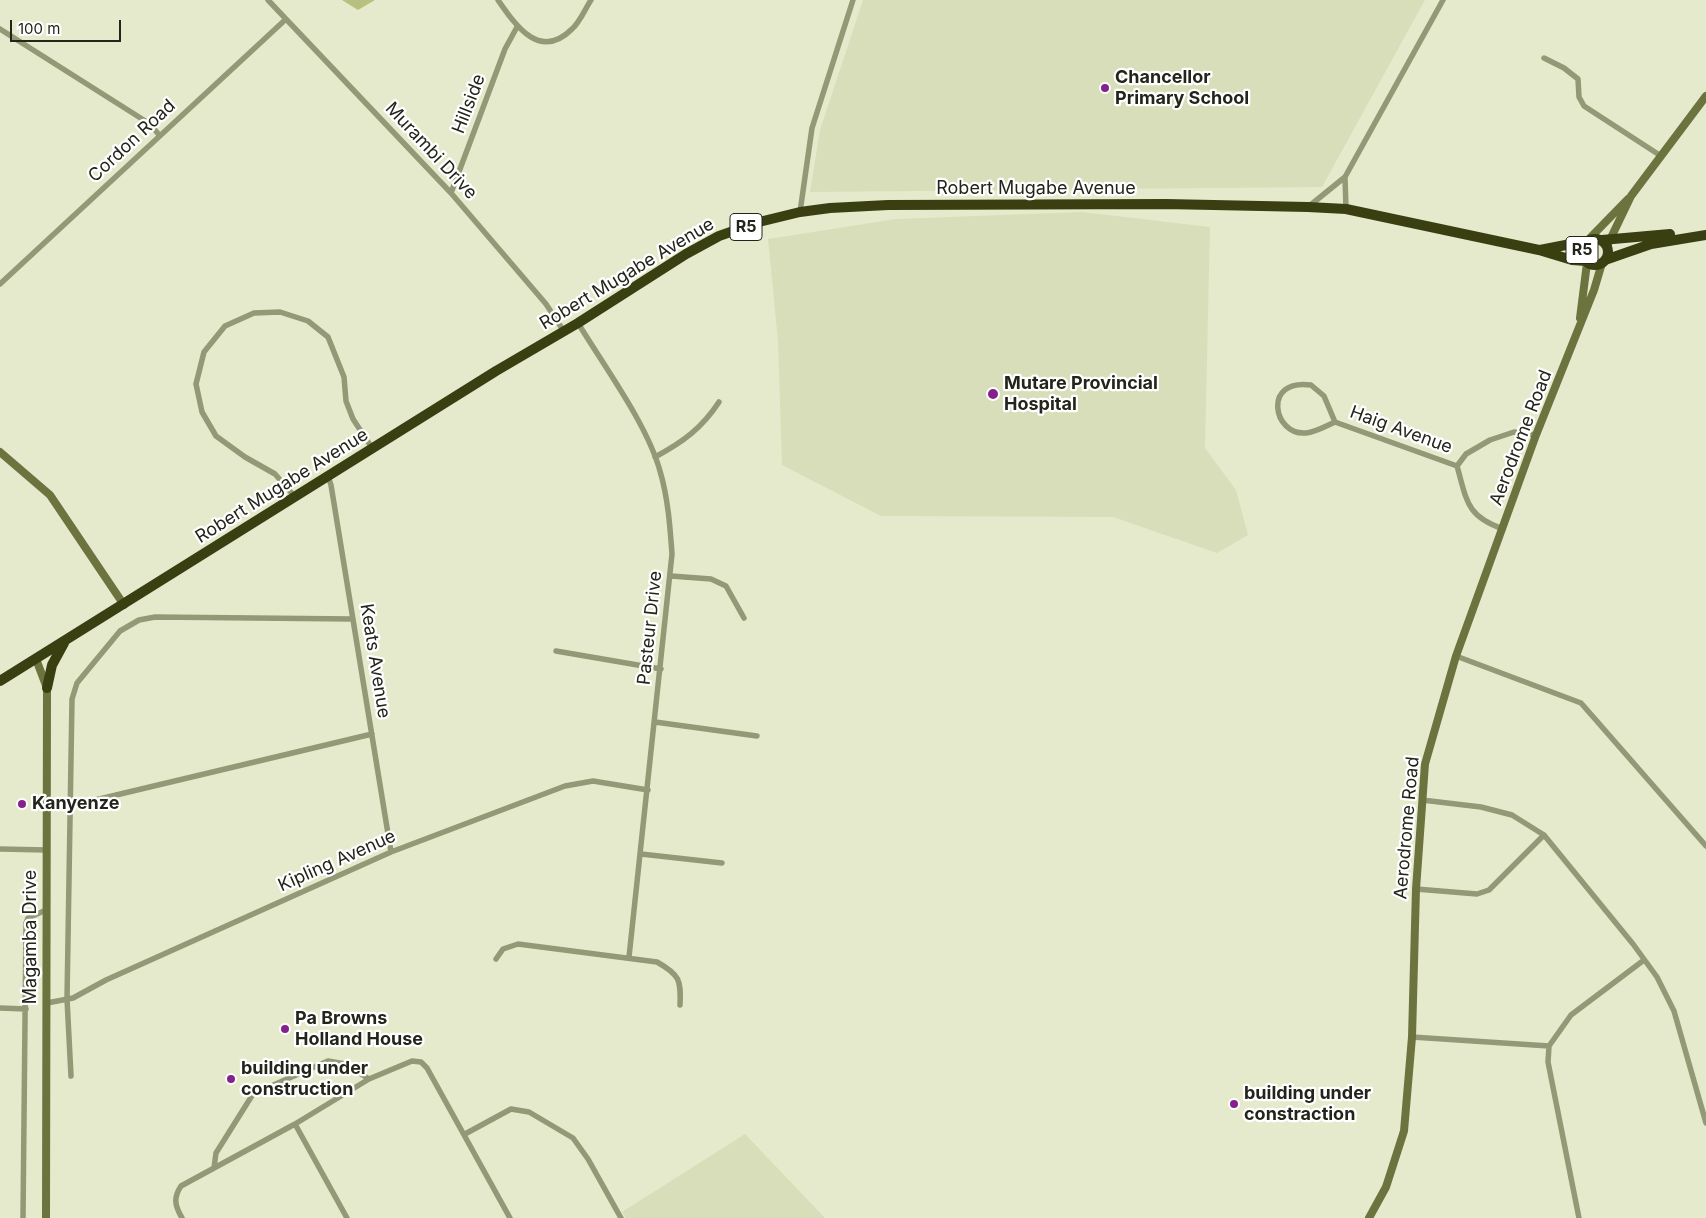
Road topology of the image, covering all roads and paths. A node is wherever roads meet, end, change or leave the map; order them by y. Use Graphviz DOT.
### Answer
graph roads {
  1 [pos="268,0"];
  2 [pos="498,0"];
  3 [pos="591,0"];
  4 [pos="853,0"];
  5 [pos="1443,0"];
  6 [pos="285,20"];
  7 [pos="517,27"];
  8 [pos="0,29"];
  9 [pos="1544,58"];
  10 [pos="1706,96"];
  11 [pos="160,136"];
  12 [pos="1661,156"];
  13 [pos="1345,177"];
  14 [pos="451,193"];
  15 [pos="1631,196"];
  16 [pos="1308,207"];
  17 [pos="1346,210"];
  18 [pos="800,212"];
  19 [pos="1706,228"];
  20 [pos="1706,235"];
  21 [pos="1587,241"];
  22 [pos="1606,242"];
  23 [pos="1539,250"];
  24 [pos="1586,262"];
  25 [pos="1603,262"];
  26 [pos="0,284"];
  27 [pos="578,323"];
  28 [pos="563,330"];
  29 [pos="1575,340"];
  30 [pos="719,402"];
  31 [pos="1335,422"];
  32 [pos="1536,435"];
  33 [pos="372,448"];
  34 [pos="0,452"];
  35 [pos="655,457"];
  36 [pos="1457,466"];
  37 [pos="328,476"];
  38 [pos="294,497"];
  39 [pos="1503,529"];
  40 [pos="671,576"];
  41 [pos="124,605"];
  42 [pos="744,618"];
  43 [pos="353,619"];
  44 [pos="64,642"];
  45 [pos="556,651"];
  46 [pos="1456,656"];
  47 [pos="36,659"];
  48 [pos="661,669"];
  49 [pos="0,681"];
  50 [pos="47,688"];
  51 [pos="655,722"];
  52 [pos="372,734"];
  53 [pos="757,736"];
  54 [pos="648,790"];
  55 [pos="1422,800"];
  56 [pos="70,806"];
  57 [pos="1544,835"];
  58 [pos="1706,846"];
  59 [pos="0,850"];
  60 [pos="46,850"];
  61 [pos="391,852"];
  62 [pos="641,854"];
  63 [pos="722,863"];
  64 [pos="1416,889"];
  65 [pos="46,910"];
  66 [pos="629,957"];
  67 [pos="496,959"];
  68 [pos="1644,960"];
  69 [pos="67,999"];
  70 [pos="47,1003"];
  71 [pos="680,1005"];
  72 [pos="0,1008"];
  73 [pos="26,1009"];
  74 [pos="1412,1037"];
  75 [pos="1548,1046"];
  76 [pos="71,1076"];
  77 [pos="369,1079"];
  78 [pos="1706,1123"];
  79 [pos="295,1124"];
  80 [pos="465,1134"];
  81 [pos="214,1168"];
  82 [pos="23,1218"];
  83 [pos="46,1218"];
  84 [pos="182,1218"];
  85 [pos="347,1218"];
  86 [pos="510,1218"];
  87 [pos="621,1218"];
  88 [pos="1370,1218"];
  89 [pos="1578,1218"];
  1 -- 6 [label="street, Murambi Drive"];
  2 -- 7 [label="street"];
  3 -- 7 [label="street"];
  4 -- 18 [label="street"];
  5 -- 13 [label="street"];
  6 -- 11 [label="street, Cordon Road"];
  6 -- 14 [label="street, Murambi Drive"];
  7 -- 14 [label="street, Hillside"];
  8 -- 11 [label="street"];
  9 -- 12 [label="street"];
  10 -- 12 [label="street"];
  11 -- 26 [label="street, Cordon Road"];
  12 -- 15 [label="street"];
  13 -- 16 [label="street"];
  13 -- 17 [label="street"];
  14 -- 28 [label="street, Murambi Drive"];
  15 -- 21 [label="street"];
  15 -- 22 [label="street"];
  16 -- 17 [label="highway, Robert Mugabe Avenue / R5"];
  16 -- 18 [label="highway, Robert Mugabe Avenue / R5"];
  17 -- 23 [label="highway, Robert Mugabe Avenue / R5"];
  18 -- 27 [label="highway, Robert Mugabe Avenue / R5"];
  19 -- 22 [label="highway, R5"];
  20 -- 25 [label="highway, R5"];
  21 -- 22 [label="highway, R5"];
  21 -- 23 [label="highway, Robert Mugabe Avenue / R5"];
  21 -- 24 [label="highway, R5"];
  22 -- 25 [label="highway, R5"];
  23 -- 24 [label="highway, Robert Mugabe Avenue / R5"];
  24 -- 25 [label="highway, R5"];
  24 -- 29 [label="street, Aerodrome Road"];
  25 -- 29 [label="street, Aerodrome Road"];
  27 -- 28 [label="highway, Robert Mugabe Avenue / R5"];
  27 -- 35 [label="street, Pasteur Drive"];
  28 -- 33 [label="highway, Robert Mugabe Avenue / R5"];
  29 -- 32 [label="street, Aerodrome Road"];
  30 -- 35 [label="street"];
  31 -- 31 [label="street, Haig Avenue"];
  31 -- 36 [label="street, Haig Avenue"];
  32 -- 36 [label="street"];
  32 -- 39 [label="street, Aerodrome Road"];
  33 -- 37 [label="highway, Robert Mugabe Avenue / R5"];
  33 -- 38 [label="street"];
  34 -- 41 [label="street"];
  35 -- 40 [label="street, Pasteur Drive"];
  36 -- 39 [label="street"];
  37 -- 38 [label="highway, Robert Mugabe Avenue / R5"];
  37 -- 43 [label="street, Keats Avenue"];
  38 -- 41 [label="highway, Robert Mugabe Avenue / R5"];
  39 -- 46 [label="street, Aerodrome Road"];
  40 -- 42 [label="street"];
  40 -- 48 [label="street, Pasteur Drive"];
  41 -- 44 [label="highway, Robert Mugabe Avenue / R5"];
  43 -- 52 [label="street, Keats Avenue"];
  43 -- 56 [label="street"];
  44 -- 47 [label="highway, Robert Mugabe Avenue / R5"];
  44 -- 50 [label="highway"];
  45 -- 48 [label="street"];
  46 -- 55 [label="street, Aerodrome Road"];
  46 -- 58 [label="street"];
  47 -- 49 [label="highway, Robert Mugabe Avenue / R5"];
  47 -- 50 [label="street, Magamba Drive"];
  48 -- 51 [label="street, Pasteur Drive"];
  50 -- 60 [label="street, Magamba Drive"];
  51 -- 53 [label="street"];
  51 -- 54 [label="street, Pasteur Drive"];
  52 -- 56 [label="street"];
  52 -- 61 [label="street, Keats Avenue"];
  54 -- 61 [label="street, Kipling Avenue"];
  54 -- 62 [label="street, Pasteur Drive"];
  55 -- 57 [label="street"];
  55 -- 64 [label="street, Aerodrome Road"];
  56 -- 69 [label="street"];
  57 -- 64 [label="street"];
  57 -- 68 [label="street"];
  59 -- 60 [label="street"];
  60 -- 65 [label="street, Magamba Drive"];
  61 -- 69 [label="street, Kipling Avenue"];
  62 -- 63 [label="street"];
  62 -- 66 [label="street, Pasteur Drive"];
  64 -- 74 [label="street, Aerodrome Road"];
  65 -- 70 [label="street, Magamba Drive"];
  65 -- 73 [label="street"];
  66 -- 67 [label="street"];
  66 -- 71 [label="street"];
  68 -- 75 [label="street"];
  68 -- 78 [label="street"];
  69 -- 70 [label="street, Kipling Avenue"];
  69 -- 76 [label="street"];
  70 -- 83 [label="street, Magamba Drive"];
  72 -- 73 [label="street"];
  73 -- 82 [label="street"];
  74 -- 75 [label="street"];
  74 -- 88 [label="street, Aerodrome Road"];
  75 -- 89 [label="street"];
  77 -- 79 [label="street"];
  77 -- 80 [label="street"];
  77 -- 81 [label="street"];
  79 -- 81 [label="street"];
  79 -- 85 [label="street"];
  80 -- 86 [label="street"];
  80 -- 87 [label="street"];
  81 -- 84 [label="street"];
}
